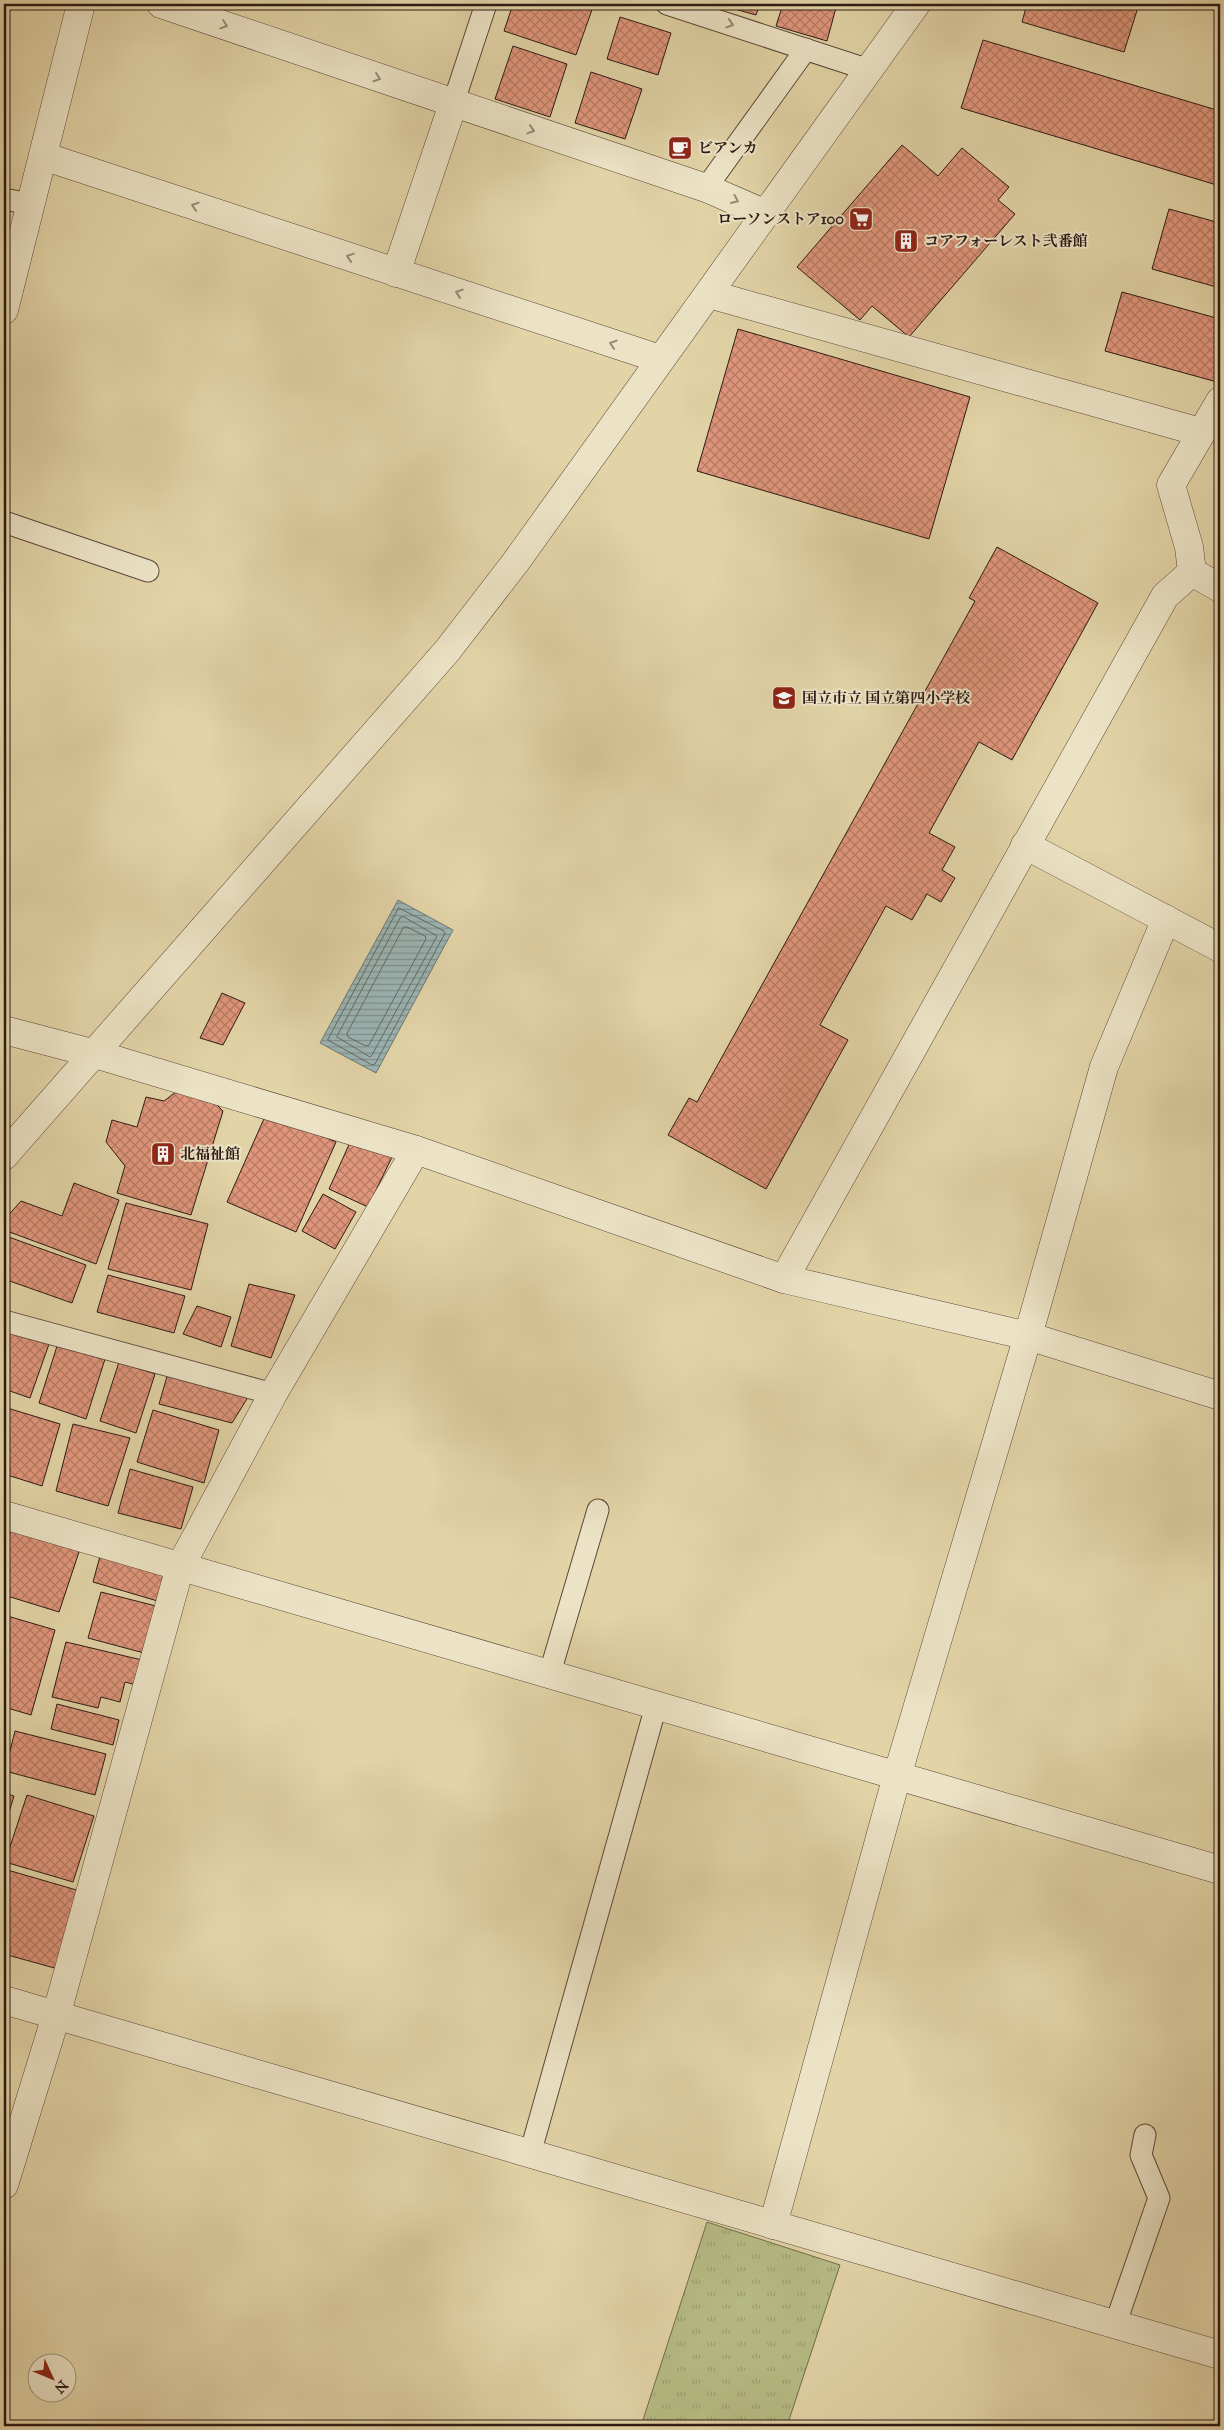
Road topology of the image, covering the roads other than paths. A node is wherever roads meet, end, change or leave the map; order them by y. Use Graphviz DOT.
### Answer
graph roads {
  1 [pos="80,4"];
  2 [pos="161,4"];
  3 [pos="486,4"];
  4 [pos="667,4"];
  5 [pos="916,4"];
  6 [pos="806,49"];
  7 [pos="869,70"];
  8 [pos="453,104"];
  9 [pos="43,156"];
  10 [pos="706,188"];
  11 [pos="4,199"];
  12 [pos="30,204"];
  13 [pos="766,214"];
  14 [pos="396,273"];
  15 [pos="709,294"];
  16 [pos="4,310"];
  17 [pos="660,359"];
  18 [pos="1220,401"];
  19 [pos="1200,432"];
  20 [pos="4,522"];
  21 [pos="148,571"];
  22 [pos="1192,572"];
  23 [pos="1220,588"];
  24 [pos="1025,845"];
  25 [pos="1166,919"];
  26 [pos="1220,948"];
  27 [pos="4,1030"];
  28 [pos="92,1053"];
  29 [pos="416,1150"];
  30 [pos="4,1156"];
  31 [pos="784,1279"];
  32 [pos="4,1321"];
  33 [pos="1028,1336"];
  34 [pos="273,1394"];
  35 [pos="1220,1396"];
  36 [pos="598,1510"];
  37 [pos="4,1515"];
  38 [pos="180,1567"];
  39 [pos="550,1676"];
  40 [pos="656,1706"];
  41 [pos="897,1776"];
  42 [pos="1220,1870"];
  43 [pos="4,2000"];
  44 [pos="56,2016"];
  45 [pos="1145,2135"];
  46 [pos="530,2154"];
  47 [pos="4,2185"];
  48 [pos="773,2225"];
  49 [pos="1115,2324"];
  50 [pos="1220,2356"];
  1 -- 9 [label="street"];
  2 -- 8 [label="street, one-way"];
  3 -- 8 [label="lane"];
  4 -- 6 [label="lane, one-way"];
  5 -- 7 [label="street"];
  6 -- 7 [label="lane"];
  6 -- 10 [label="lane"];
  7 -- 13 [label="street"];
  8 -- 10 [label="street, one-way"];
  8 -- 14 [label="street"];
  9 -- 12 [label="street"];
  14 -- 9 [label="street, one-way"];
  10 -- 13 [label="street, one-way"];
  11 -- 12 [label="lane"];
  12 -- 16 [label="street"];
  13 -- 15 [label="street"];
  17 -- 14 [label="street, one-way"];
  15 -- 17 [label="street"];
  15 -- 19 [label="street"];
  17 -- 28 [label="street"];
  18 -- 19 [label="street"];
  19 -- 22 [label="street"];
  20 -- 21 [label="lane"];
  22 -- 23 [label="street"];
  22 -- 24 [label="street"];
  24 -- 25 [label="street"];
  24 -- 31 [label="street"];
  25 -- 26 [label="street"];
  25 -- 33 [label="street"];
  27 -- 28 [label="street"];
  28 -- 29 [label="street"];
  28 -- 30 [label="street"];
  29 -- 31 [label="street"];
  29 -- 34 [label="street"];
  31 -- 33 [label="street"];
  32 -- 34 [label="lane"];
  33 -- 35 [label="street"];
  33 -- 41 [label="street"];
  34 -- 38 [label="street"];
  36 -- 39 [label="lane"];
  37 -- 38 [label="street"];
  38 -- 39 [label="street"];
  38 -- 44 [label="street"];
  39 -- 40 [label="street"];
  40 -- 41 [label="street"];
  40 -- 46 [label="lane"];
  41 -- 42 [label="street"];
  41 -- 48 [label="street"];
  43 -- 44 [label="street"];
  44 -- 46 [label="street"];
  44 -- 47 [label="street"];
  45 -- 49 [label="lane"];
  46 -- 48 [label="street"];
  48 -- 49 [label="street"];
  49 -- 50 [label="street"];
}
